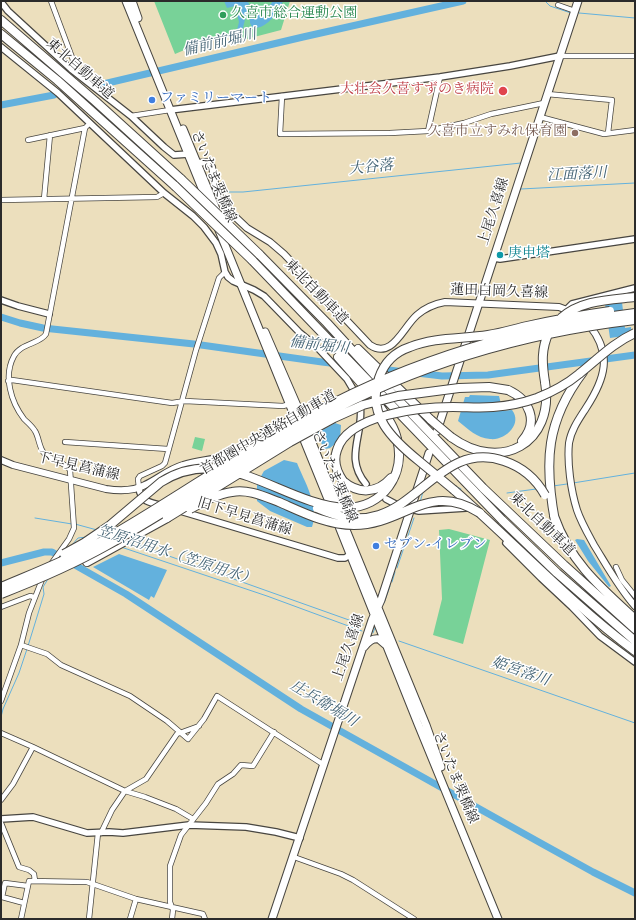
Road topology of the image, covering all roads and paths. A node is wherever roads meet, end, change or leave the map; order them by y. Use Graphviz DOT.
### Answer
graph roads {
  1 [pos="51,1"];
  2 [pos="126,1"];
  3 [pos="132,1"];
  4 [pos="578,1"];
  5 [pos="1,2"];
  6 [pos="558,5"];
  7 [pos="1,6"];
  8 [pos="8,11"];
  9 [pos="575,11"];
  10 [pos="1,20"];
  11 [pos="1,34"];
  12 [pos="1,47"];
  13 [pos="560,56"];
  14 [pos="635,56"];
  15 [pos="155,67"];
  16 [pos="78,74"];
  17 [pos="441,77"];
  18 [pos="547,94"];
  19 [pos="282,96"];
  20 [pos="544,103"];
  21 [pos="173,110"];
  22 [pos="131,116"];
  23 [pos="540,117"];
  24 [pos="88,126"];
  25 [pos="430,130"];
  26 [pos="635,130"];
  27 [pos="608,133"];
  28 [pos="50,135"];
  29 [pos="28,140"];
  30 [pos="189,154"];
  31 [pos="198,163"];
  32 [pos="164,193"];
  33 [pos="72,198"];
  34 [pos="44,199"];
  35 [pos="1,200"];
  36 [pos="635,239"];
  37 [pos="494,258"];
  38 [pos="225,272"];
  39 [pos="244,285"];
  40 [pos="635,288"];
  41 [pos="635,297"];
  42 [pos="1,300"];
  43 [pos="479,304"];
  44 [pos="635,308"];
  45 [pos="567,310"];
  46 [pos="635,313"];
  47 [pos="49,316"];
  48 [pos="635,320"];
  49 [pos="635,333"];
  50 [pos="333,347"];
  51 [pos="355,350"];
  52 [pos="276,364"];
  53 [pos="587,367"];
  54 [pos="8,381"];
  55 [pos="181,402"];
  56 [pos="290,404"];
  57 [pos="298,416"];
  58 [pos="437,431"];
  59 [pos="65,442"];
  60 [pos="168,449"];
  61 [pos="508,450"];
  62 [pos="429,453"];
  63 [pos="1,460"];
  64 [pos="398,464"];
  65 [pos="71,480"];
  66 [pos="366,484"];
  67 [pos="139,488"];
  68 [pos="283,490"];
  69 [pos="548,495"];
  70 [pos="386,500"];
  71 [pos="411,510"];
  72 [pos="480,513"];
  73 [pos="167,518"];
  74 [pos="350,554"];
  75 [pos="616,567"];
  76 [pos="367,582"];
  77 [pos="386,586"];
  78 [pos="1,587"];
  79 [pos="1,594"];
  80 [pos="635,596"];
  81 [pos="34,597"];
  82 [pos="1,598"];
  83 [pos="635,606"];
  84 [pos="1,607"];
  85 [pos="376,611"];
  86 [pos="635,620"];
  87 [pos="635,629"];
  88 [pos="635,641"];
  89 [pos="22,645"];
  90 [pos="363,648"];
  91 [pos="389,650"];
  92 [pos="635,651"];
  93 [pos="635,662"];
  94 [pos="1,701"];
  95 [pos="199,726"];
  96 [pos="274,732"];
  97 [pos="1,733"];
  98 [pos="180,733"];
  99 [pos="33,747"];
  100 [pos="324,765"];
  101 [pos="446,785"];
  102 [pos="125,791"];
  103 [pos="451,798"];
  104 [pos="1,800"];
  105 [pos="193,819"];
  106 [pos="1,820"];
  107 [pos="1,823"];
  108 [pos="189,825"];
  109 [pos="100,833"];
  110 [pos="300,838"];
  111 [pos="294,857"];
  112 [pos="35,881"];
  113 [pos="93,884"];
  114 [pos="28,886"];
  115 [pos="136,899"];
  116 [pos="24,903"];
  117 [pos="172,906"];
  118 [pos="21,919"];
  119 [pos="88,919"];
  120 [pos="130,919"];
  121 [pos="172,919"];
  122 [pos="206,919"];
  123 [pos="272,919"];
  124 [pos="414,919"];
  125 [pos="498,919"];
  126 [pos="503,919"];
  1 -- 16 [label="street"];
  2 -- 15 [label="main road, さいたま栗橋線"];
  3 -- 15 [label="main road, さいたま栗橋線"];
  4 -- 9 [label="main road, 上尾久喜線"];
  5 -- 8 [label="street"];
  6 -- 9 [label="street"];
  7 -- 8 [label="street"];
  8 -- 16 [label="street"];
  9 -- 13 [label="main road, 上尾久喜線"];
  10 -- 51 [label="highway, 東北自動車道, bridge"];
  11 -- 50 [label="highway, 東北自動車道, bridge"];
  12 -- 24 [label="street"];
  13 -- 14 [label="street"];
  13 -- 17 [label="street"];
  13 -- 18 [label="main road, 上尾久喜線"];
  15 -- 21 [label="main road, さいたま栗橋線"];
  16 -- 22 [label="street"];
  17 -- 19 [label="street"];
  17 -- 25 [label="street"];
  18 -- 20 [label="main road, 上尾久喜線"];
  18 -- 27 [label="street"];
  19 -- 21 [label="street"];
  19 -- 25 [label="street"];
  20 -- 23 [label="main road, 上尾久喜線"];
  20 -- 25 [label="street"];
  21 -- 22 [label="street"];
  21 -- 30 [label="main road, さいたま栗橋線"];
  21 -- 31 [label="main road, さいたま栗橋線"];
  22 -- 30 [label="street"];
  23 -- 27 [label="street"];
  23 -- 37 [label="main road, 上尾久喜線"];
  24 -- 28 [label="street"];
  24 -- 32 [label="street"];
  24 -- 33 [label="street"];
  26 -- 27 [label="street"];
  28 -- 29 [label="street"];
  28 -- 34 [label="street"];
  30 -- 39 [label="main road, さいたま栗橋線"];
  31 -- 39 [label="main road, さいたま栗橋線"];
  31 -- 43 [label="main road, 蓮田白岡久喜線"];
  32 -- 33 [label="street"];
  32 -- 38 [label="street"];
  33 -- 34 [label="street"];
  33 -- 47 [label="street"];
  34 -- 35 [label="street"];
  36 -- 37 [label="street"];
  37 -- 43 [label="main road, 上尾久喜線"];
  38 -- 39 [label="street"];
  38 -- 55 [label="street"];
  39 -- 52 [label="main road, さいたま栗橋線"];
  39 -- 66 [label="street"];
  40 -- 45 [label="street"];
  41 -- 61 [label="highway, bridge"];
  42 -- 47 [label="street"];
  43 -- 45 [label="main road, 蓮田白岡久喜線"];
  43 -- 58 [label="main road, 上尾久喜線"];
  44 -- 72 [label="highway, bridge"];
  45 -- 83 [label="main road, 蓮田白岡久喜線"];
  46 -- 78 [label="highway, 首都圏中央連絡自動車道, bridge"];
  47 -- 54 [label="street"];
  48 -- 79 [label="highway, 首都圏中央連絡自動車道, bridge"];
  49 -- 53 [label="highway, bridge"];
  50 -- 64 [label="highway"];
  50 -- 88 [label="highway, 東北自動車道"];
  51 -- 61 [label="highway, bridge"];
  51 -- 87 [label="highway, 東北自動車道, bridge"];
  52 -- 56 [label="main road, さいたま栗橋線"];
  52 -- 57 [label="main road, さいたま栗橋線"];
  53 -- 64 [label="highway, bridge"];
  53 -- 69 [label="highway, bridge"];
  54 -- 55 [label="street"];
  54 -- 65 [label="street"];
  55 -- 56 [label="street"];
  55 -- 60 [label="street"];
  56 -- 57 [label="main road, さいたま栗橋線"];
  57 -- 67 [label="main road, 下早見菖蒲線"];
  57 -- 74 [label="main road, さいたま栗橋線"];
  57 -- 76 [label="main road, さいたま栗橋線"];
  59 -- 60 [label="street"];
  60 -- 67 [label="street"];
  61 -- 73 [label="highway, bridge"];
  62 -- 71 [label="main road, 上尾久喜線"];
  63 -- 65 [label="main road, 下早見菖蒲線"];
  64 -- 68 [label="highway, bridge"];
  65 -- 67 [label="main road, 下早見菖蒲線"];
  65 -- 81 [label="street"];
  67 -- 74 [label="street, 旧下早見菖蒲線"];
  68 -- 69 [label="highway, bridge"];
  68 -- 78 [label="highway, bridge"];
  69 -- 86 [label="highway"];
  70 -- 71 [label="street"];
  71 -- 77 [label="main road, 上尾久喜線"];
  71 -- 93 [label="street"];
  72 -- 73 [label="highway, bridge"];
  72 -- 92 [label="highway"];
  73 -- 82 [label="highway"];
  74 -- 85 [label="main road, さいたま栗橋線"];
  75 -- 80 [label="street"];
  76 -- 77 [label="main road"];
  76 -- 85 [label="main road, さいたま栗橋線"];
  77 -- 85 [label="main road, 上尾久喜線"];
  81 -- 84 [label="street"];
  81 -- 89 [label="street"];
  85 -- 90 [label="main road, 上尾久喜線"];
  85 -- 91 [label="main road, さいたま栗橋線"];
  85 -- 101 [label="main road, さいたま栗橋線"];
  89 -- 94 [label="street"];
  89 -- 98 [label="street"];
  90 -- 91 [label="main road"];
  90 -- 100 [label="main road, 上尾久喜線"];
  91 -- 101 [label="main road, さいたま栗橋線"];
  95 -- 96 [label="street"];
  95 -- 98 [label="street"];
  95 -- 98 [label="street"];
  96 -- 100 [label="street"];
  96 -- 105 [label="street"];
  97 -- 99 [label="street"];
  98 -- 102 [label="street"];
  99 -- 102 [label="street"];
  99 -- 104 [label="street"];
  100 -- 110 [label="main road, 上尾久喜線"];
  101 -- 103 [label="main road, さいたま栗橋線"];
  102 -- 105 [label="street"];
  102 -- 109 [label="street"];
  103 -- 125 [label="main road, さいたま栗橋線"];
  103 -- 126 [label="main road, さいたま栗橋線"];
  105 -- 108 [label="street"];
  106 -- 109 [label="street"];
  107 -- 112 [label="street"];
  108 -- 109 [label="street"];
  108 -- 110 [label="street"];
  108 -- 117 [label="street"];
  109 -- 113 [label="street"];
  110 -- 111 [label="main road, 上尾久喜線"];
  111 -- 123 [label="main road, 上尾久喜線"];
  111 -- 124 [label="street"];
  112 -- 113 [label="street"];
  112 -- 114 [label="street"];
  113 -- 115 [label="street"];
  113 -- 119 [label="street"];
  114 -- 116 [label="street"];
  114 -- 116 [label="street"];
  115 -- 117 [label="street"];
  115 -- 120 [label="street"];
  116 -- 118 [label="street"];
  117 -- 121 [label="street"];
  117 -- 122 [label="street"];
}
